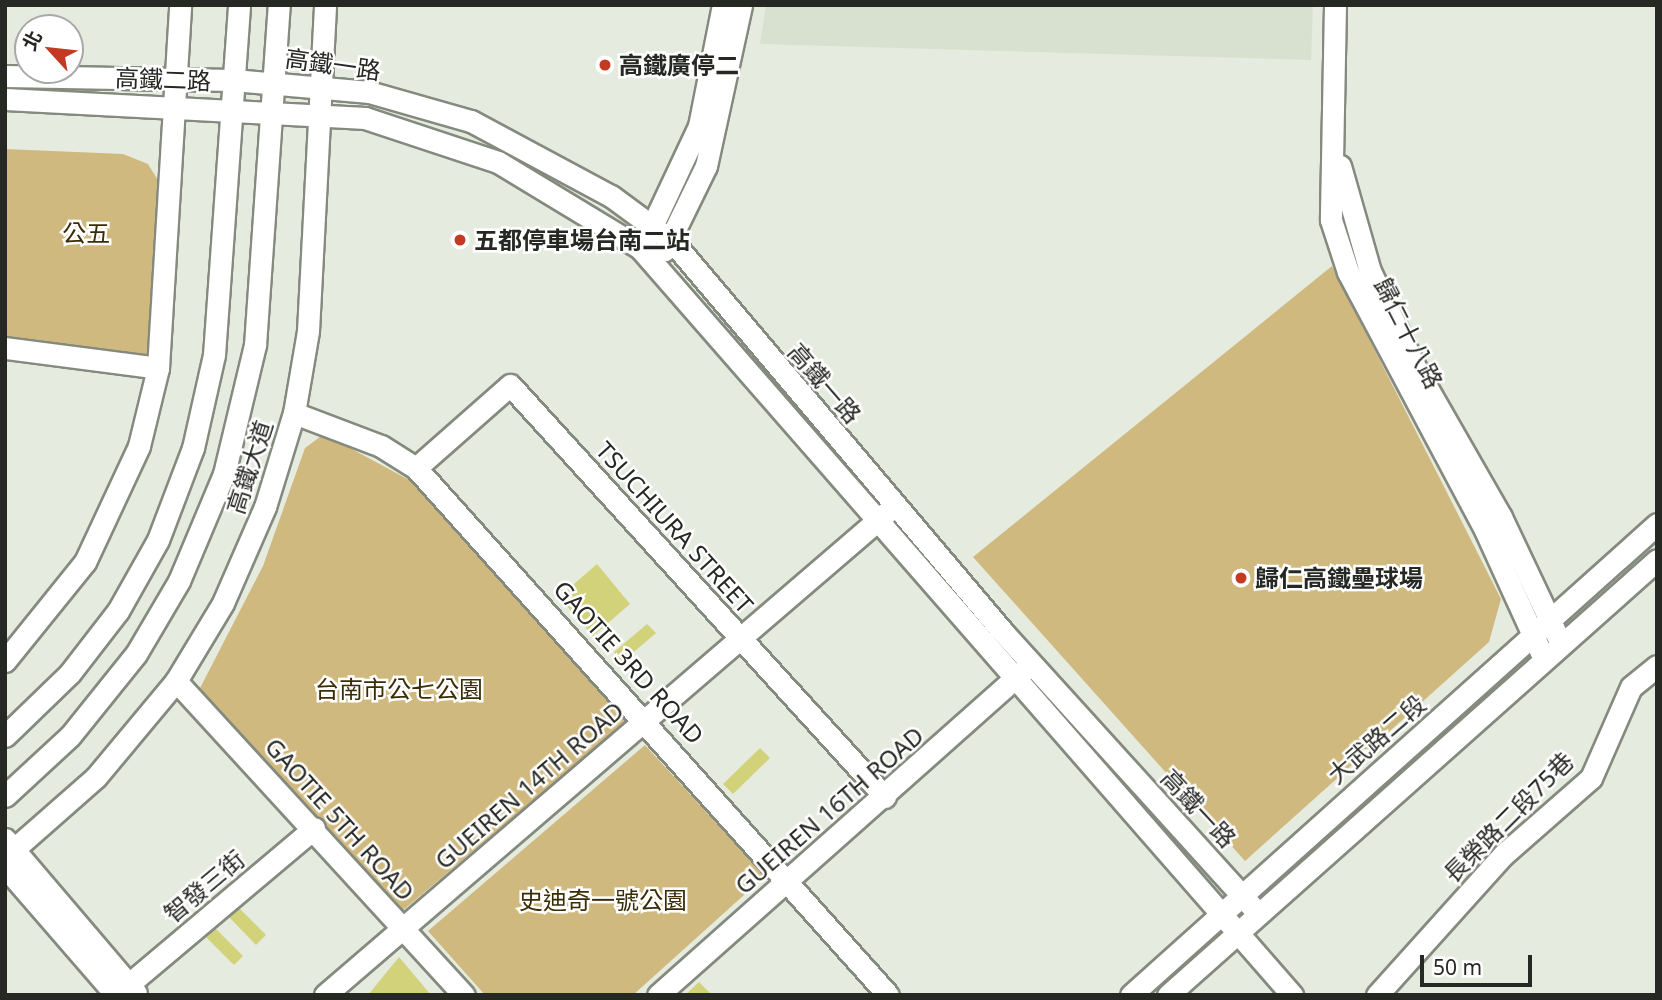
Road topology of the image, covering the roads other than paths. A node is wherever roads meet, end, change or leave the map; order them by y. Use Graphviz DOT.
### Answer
graph roads {
  1 [pos="180,5"];
  2 [pos="239,5"];
  3 [pos="279,5"];
  4 [pos="325,5"];
  5 [pos="723,5"];
  6 [pos="741,5"];
  7 [pos="1335,5"];
  8 [pos="1345,5"];
  9 [pos="5,76"];
  10 [pos="178,80"];
  11 [pos="233,80"];
  12 [pos="274,82"];
  13 [pos="320,85"];
  14 [pos="5,99"];
  15 [pos="176,106"];
  16 [pos="231,108"];
  17 [pos="273,110"];
  18 [pos="319,114"];
  19 [pos="654,227"];
  20 [pos="672,241"];
  21 [pos="640,248"];
  22 [pos="656,263"];
  23 [pos="5,348"];
  24 [pos="158,368"];
  25 [pos="294,412"];
  26 [pos="416,468"];
  27 [pos="896,506"];
  28 [pos="876,521"];
  29 [pos="1657,524"];
  30 [pos="1657,560"];
  31 [pos="1542,627"];
  32 [pos="741,639"];
  33 [pos="1561,644"];
  34 [pos="1544,659"];
  35 [pos="5,661"];
  36 [pos="1033,662"];
  37 [pos="1657,666"];
  38 [pos="1016,678"];
  39 [pos="176,681"];
  40 [pos="645,718"];
  41 [pos="5,736"];
  42 [pos="5,796"];
  43 [pos="885,797"];
  44 [pos="314,828"];
  45 [pos="8,853"];
  46 [pos="790,878"];
  47 [pos="1241,893"];
  48 [pos="1222,911"];
  49 [pos="1259,914"];
  50 [pos="405,928"];
  51 [pos="1238,932"];
  52 [pos="128,991"];
  53 [pos="879,991"];
  54 [pos="325,995"];
  55 [pos="464,995"];
  56 [pos="658,995"];
  57 [pos="1131,995"];
  58 [pos="1168,995"];
  59 [pos="1292,995"];
  60 [pos="1377,995"];
  1 -- 10 [label="street"];
  2 -- 11 [label="street"];
  3 -- 12 [label="street, 高鐵大道"];
  4 -- 13 [label="street, 高鐵大道"];
  5 -- 19 [label="street"];
  6 -- 20 [label="street"];
  7 -- 31 [label="street, 歸仁十八路"];
  8 -- 31 [label="street, 歸仁十八路"];
  9 -- 10 [label="street, 高鐵二路"];
  10 -- 11 [label="street, 高鐵二路"];
  10 -- 15 [label="street"];
  11 -- 12 [label="street, 高鐵一路"];
  11 -- 16 [label="street"];
  12 -- 13 [label="street, 高鐵一路"];
  12 -- 17 [label="street, 高鐵大道"];
  13 -- 18 [label="street, 高鐵大道"];
  13 -- 19 [label="street, 高鐵一路"];
  14 -- 15 [label="street, 高鐵二路"];
  15 -- 16 [label="street, 高鐵二路"];
  15 -- 24 [label="street"];
  16 -- 17 [label="street, 高鐵二路"];
  16 -- 41 [label="street"];
  17 -- 18 [label="street, 高鐵二路"];
  17 -- 42 [label="street, 高鐵大道"];
  18 -- 21 [label="street, 高鐵一路"];
  18 -- 25 [label="street, 高鐵大道"];
  19 -- 20 [label="street, 高鐵一路"];
  19 -- 21 [label="street"];
  20 -- 22 [label="street"];
  20 -- 27 [label="street, 高鐵一路"];
  21 -- 22 [label="street, 高鐵一路"];
  22 -- 28 [label="street, 高鐵一路"];
  23 -- 24 [label="street"];
  24 -- 35 [label="street"];
  25 -- 26 [label="street, GAOTIE 3RD ROAD"];
  25 -- 39 [label="street, 高鐵大道"];
  26 -- 32 [label="street, TSUCHIURA STREET"];
  26 -- 40 [label="street, GAOTIE 3RD ROAD"];
  27 -- 28 [label="street, GUEIREN 14TH ROAD"];
  27 -- 36 [label="street, 高鐵一路"];
  28 -- 32 [label="street, GUEIREN 14TH ROAD"];
  28 -- 38 [label="street, 高鐵一路"];
  29 -- 31 [label="street, 大武路二段"];
  30 -- 33 [label="street"];
  31 -- 33 [label="street, 歸仁十八路"];
  31 -- 34 [label="street, 歸仁十八路"];
  31 -- 47 [label="street, 大武路二段"];
  32 -- 40 [label="street, GUEIREN 14TH ROAD"];
  32 -- 43 [label="street, TSUCHIURA STREET"];
  33 -- 34 [label="street"];
  34 -- 49 [label="street"];
  36 -- 38 [label="street, GUEIREN 16TH ROAD"];
  36 -- 47 [label="street, 高鐵一路"];
  37 -- 60 [label="street, 長榮路二段75巷"];
  38 -- 43 [label="street, GUEIREN 16TH ROAD"];
  38 -- 48 [label="street, 高鐵一路"];
  39 -- 44 [label="street, GAOTIE 5TH ROAD"];
  39 -- 45 [label="street, 高鐵大道"];
  40 -- 46 [label="street, GAOTIE 3RD ROAD"];
  40 -- 50 [label="street, GUEIREN 14TH ROAD"];
  43 -- 46 [label="street, GUEIREN 16TH ROAD"];
  44 -- 50 [label="street, GAOTIE 5TH ROAD"];
  44 -- 52 [label="street, 智發三街"];
  45 -- 52 [label="street"];
  46 -- 53 [label="street, GAOTIE 3RD ROAD"];
  46 -- 56 [label="street, GUEIREN 16TH ROAD"];
  47 -- 48 [label="street, 大武路二段"];
  47 -- 49 [label="street, 高鐵一路"];
  48 -- 51 [label="street, 高鐵一路"];
  48 -- 57 [label="street, 大武路二段"];
  49 -- 51 [label="street"];
  50 -- 54 [label="street, GUEIREN 14TH ROAD"];
  50 -- 55 [label="street, GAOTIE 5TH ROAD"];
  51 -- 58 [label="street"];
  51 -- 59 [label="street, 高鐵一路"];
}
